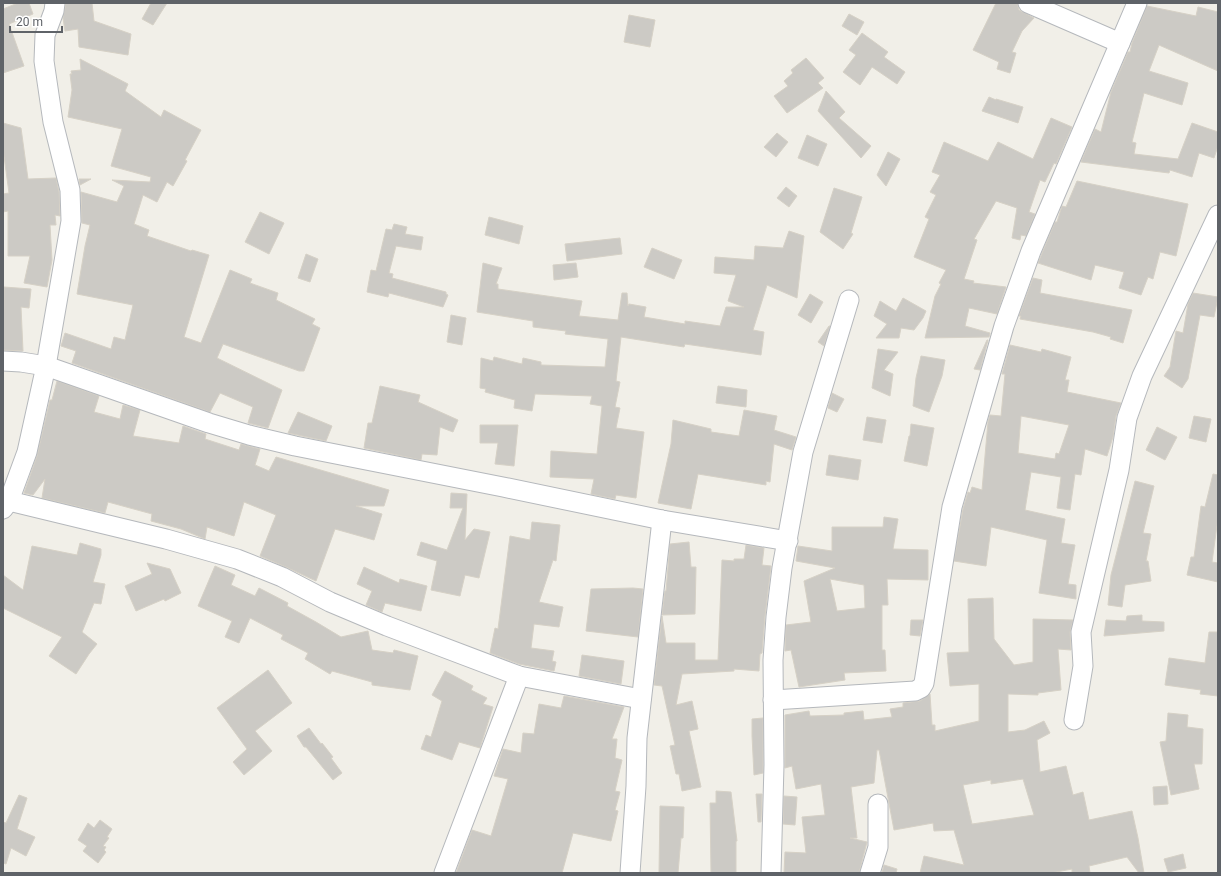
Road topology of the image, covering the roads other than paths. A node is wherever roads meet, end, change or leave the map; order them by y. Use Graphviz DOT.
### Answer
graph roads {
  1 [pos="55,3"];
  2 [pos="1028,3"];
  3 [pos="1137,3"];
  4 [pos="1120,43"];
  5 [pos="1218,215"];
  6 [pos="849,300"];
  7 [pos="3,361"];
  8 [pos="46,366"];
  9 [pos="6,505"];
  10 [pos="662,520"];
  11 [pos="788,541"];
  12 [pos="519,676"];
  13 [pos="641,699"];
  14 [pos="773,700"];
  15 [pos="1074,720"];
  16 [pos="878,804"];
  17 [pos="444,873"];
  18 [pos="630,873"];
  19 [pos="772,873"];
  20 [pos="870,873"];
  1 -- 8 [label="street"];
  2 -- 4 [label="street"];
  3 -- 4 [label="street"];
  4 -- 14 [label="street"];
  5 -- 15 [label="street"];
  6 -- 11 [label="street"];
  7 -- 8 [label="street"];
  8 -- 9 [label="street"];
  8 -- 10 [label="street"];
  9 -- 12 [label="street"];
  10 -- 11 [label="street"];
  10 -- 13 [label="street"];
  11 -- 14 [label="street"];
  12 -- 13 [label="street"];
  12 -- 17 [label="street"];
  13 -- 18 [label="street"];
  14 -- 19 [label="street"];
  16 -- 20 [label="street"];
}
